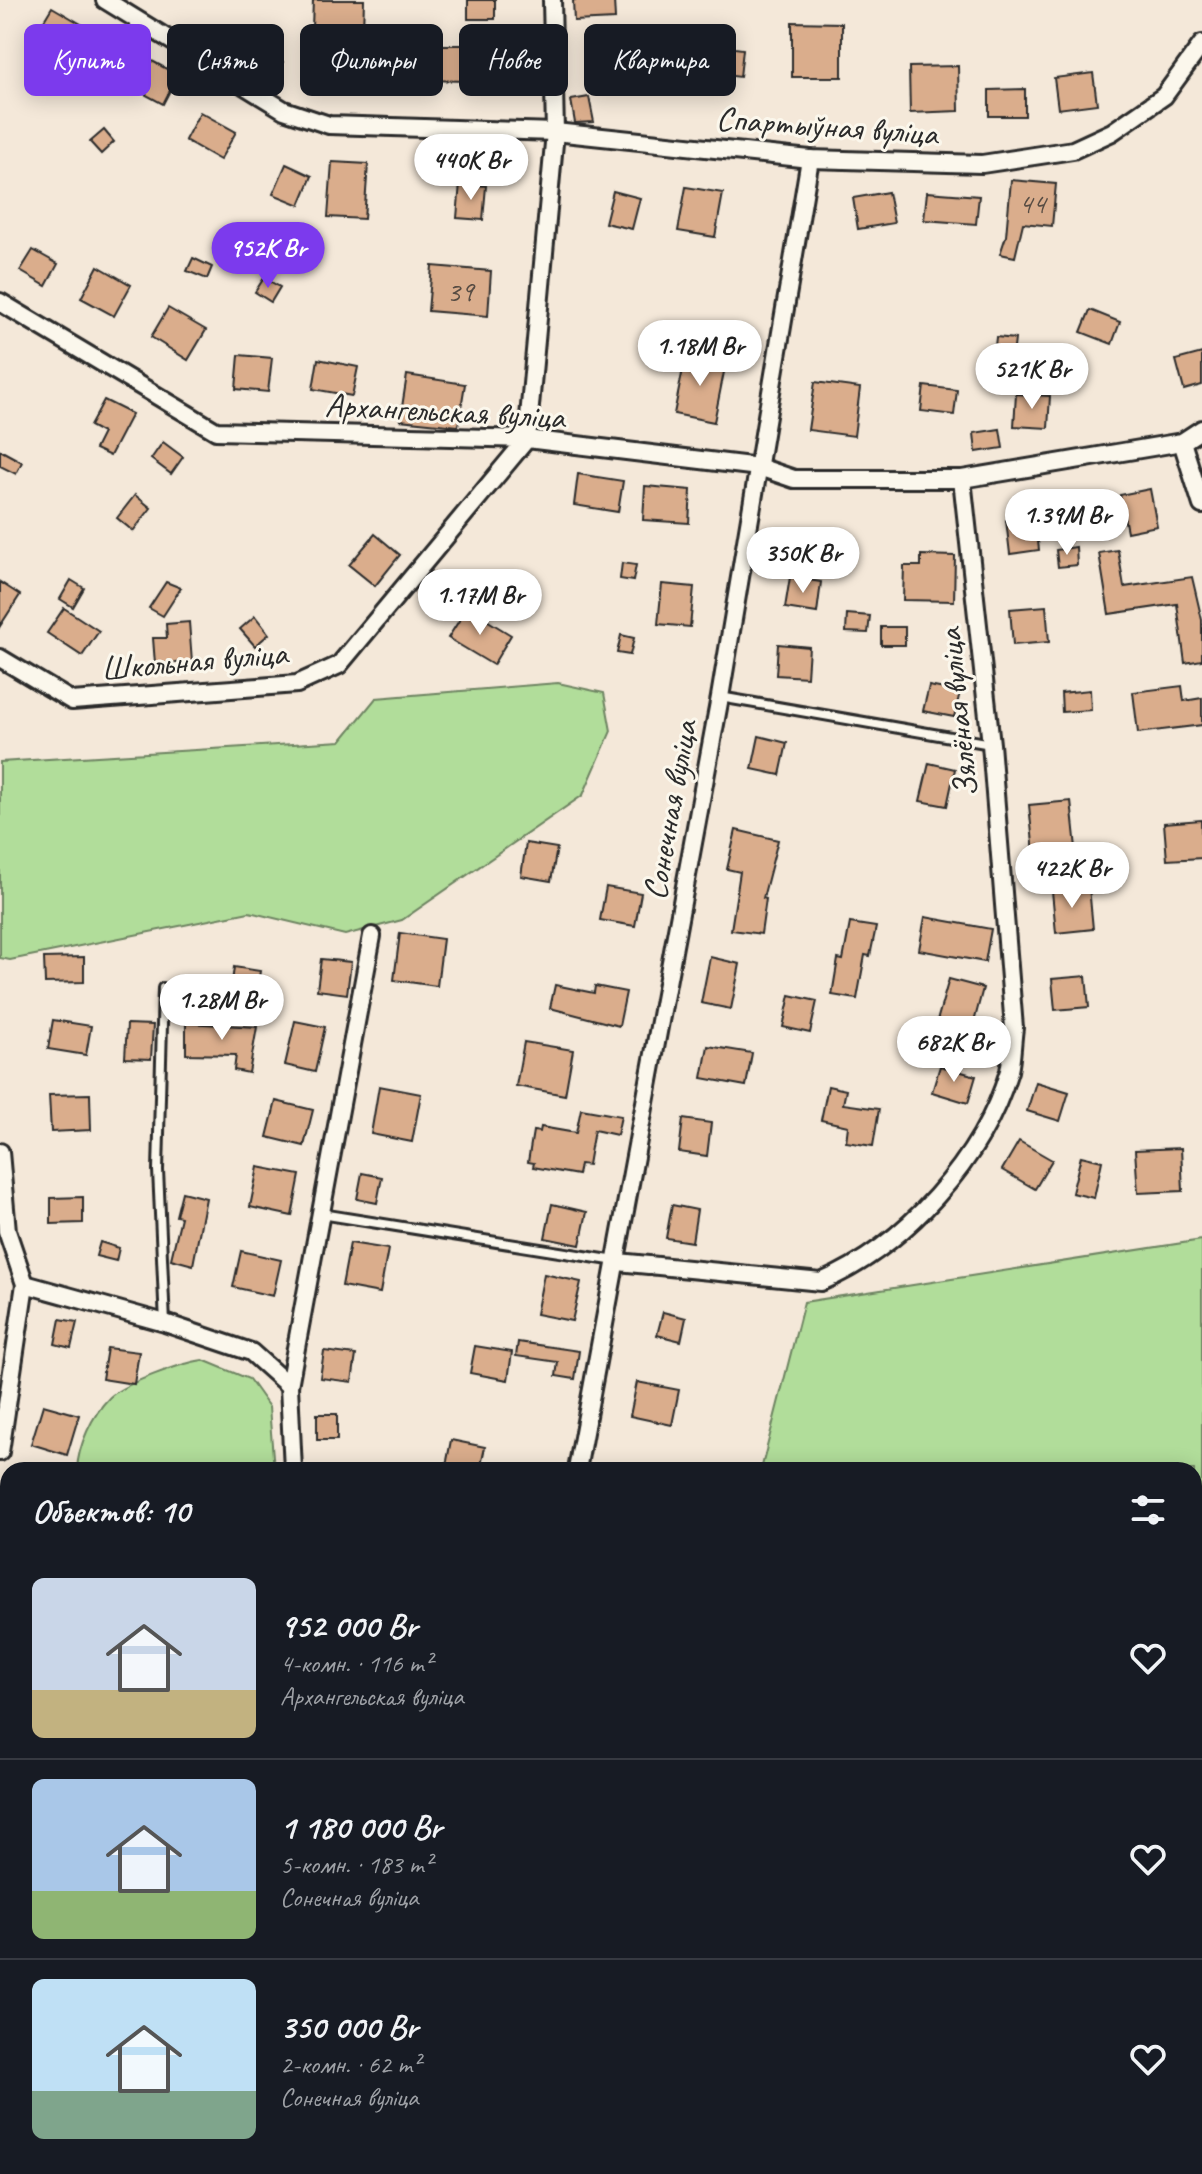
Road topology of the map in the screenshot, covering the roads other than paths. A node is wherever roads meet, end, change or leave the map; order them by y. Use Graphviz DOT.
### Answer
graph roads {
  1 [pos="105,0"];
  2 [pos="552,0"];
  3 [pos="1202,44"];
  4 [pos="555,132"];
  5 [pos="810,159"];
  6 [pos="0,302"];
  7 [pos="1202,429"];
  8 [pos="527,439"];
  9 [pos="1182,442"];
  10 [pos="759,467"];
  11 [pos="962,479"];
  12 [pos="1202,505"];
  13 [pos="0,658"];
  14 [pos="720,697"];
  15 [pos="991,744"];
  16 [pos="372,936"];
  17 [pos="163,988"];
  18 [pos="0,1152"];
  19 [pos="321,1214"];
  20 [pos="618,1262"];
  21 [pos="25,1284"];
  22 [pos="165,1323"];
  23 [pos="289,1386"];
  24 [pos="0,1452"];
  25 [pos="293,1462"];
  26 [pos="579,1462"];
  1 -- 4 [label="street, Спартыўная вуліца"];
  2 -- 4 [label="street"];
  3 -- 5 [label="street, Спартыўная вуліца"];
  4 -- 5 [label="street, Спартыўная вуліца"];
  4 -- 8 [label="street"];
  5 -- 10 [label="street, Сонечная вуліца"];
  6 -- 8 [label="street, Архангельская вуліца"];
  7 -- 9 [label="street, Архангельская вуліца"];
  8 -- 10 [label="street, Архангельская вуліца"];
  8 -- 13 [label="street, Школьная вуліца"];
  9 -- 11 [label="street, Архангельская вуліца"];
  9 -- 12 [label="street"];
  10 -- 11 [label="street, Архангельская вуліца"];
  10 -- 14 [label="street, Сонечная вуліца"];
  11 -- 15 [label="street, Зялёная вуліца"];
  14 -- 15 [label="lane"];
  14 -- 20 [label="street, Сонечная вуліца"];
  15 -- 20 [label="street, Зялёная вуліца"];
  16 -- 19 [label="street"];
  17 -- 22 [label="lane"];
  18 -- 21 [label="street"];
  19 -- 20 [label="lane"];
  19 -- 23 [label="street"];
  20 -- 26 [label="street, Сонечная вуліца"];
  21 -- 22 [label="street"];
  21 -- 24 [label="street"];
  22 -- 23 [label="street"];
  23 -- 25 [label="street"];
}
